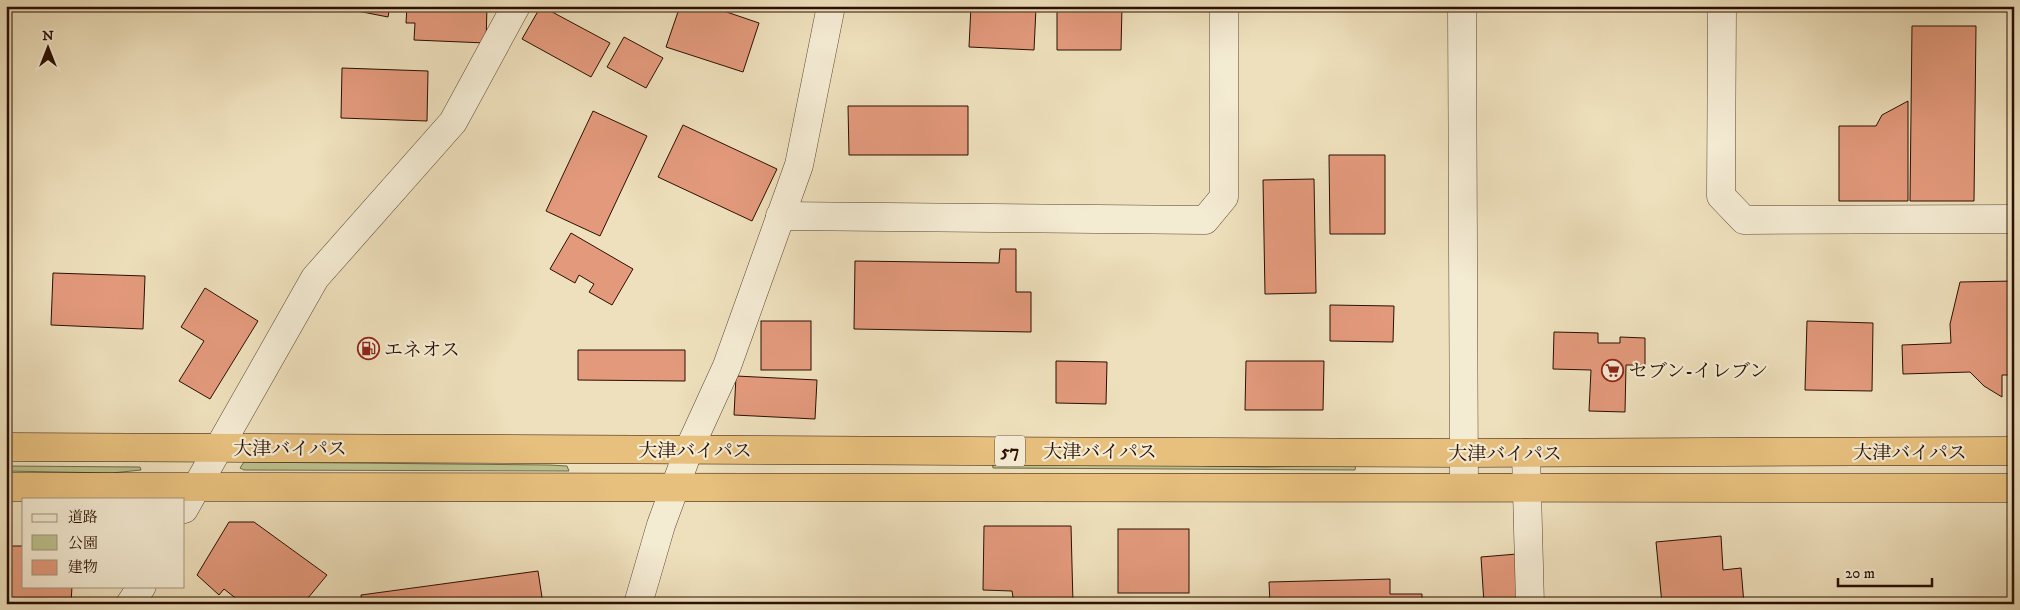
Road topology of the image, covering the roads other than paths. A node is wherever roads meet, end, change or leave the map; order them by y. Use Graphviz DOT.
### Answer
graph roads {
  1 [pos="516,6"];
  2 [pos="831,6"];
  3 [pos="1224,6"];
  4 [pos="1462,6"];
  5 [pos="1722,6"];
  6 [pos="780,216"];
  7 [pos="2014,219"];
  8 [pos="6,447"];
  9 [pos="219,448"];
  10 [pos="688,450"];
  11 [pos="2014,451"];
  12 [pos="1464,453"];
  13 [pos="1526,453"];
  14 [pos="6,487"];
  15 [pos="674,487"];
  16 [pos="1464,487"];
  17 [pos="1527,487"];
  18 [pos="2014,488"];
  19 [pos="190,498"];
  20 [pos="141,588"];
  21 [pos="130,604"];
  22 [pos="638,604"];
  23 [pos="1530,604"];
  1 -- 9 [label="street"];
  2 -- 6 [label="street"];
  3 -- 6 [label="street"];
  4 -- 12 [label="street"];
  5 -- 7 [label="street"];
  6 -- 10 [label="street"];
  8 -- 9 [label="highway, 大津バイパス / 57"];
  9 -- 10 [label="highway, 大津バイパス / 57"];
  9 -- 19 [label="street"];
  10 -- 12 [label="highway, 大津バイパス / 57"];
  10 -- 15 [label="street"];
  11 -- 13 [label="highway, 大津バイパス / 57"];
  12 -- 13 [label="highway, 大津バイパス / 57"];
  12 -- 16 [label="street"];
  13 -- 17 [label="street"];
  14 -- 19 [label="highway, 大津バイパス / 57"];
  15 -- 16 [label="highway, 大津バイパス / 57"];
  15 -- 19 [label="highway, 大津バイパス / 57"];
  15 -- 22 [label="street"];
  16 -- 17 [label="highway, 大津バイパス / 57"];
  17 -- 18 [label="highway, 大津バイパス / 57"];
  17 -- 23 [label="street"];
  20 -- 21 [label="street"];
}
